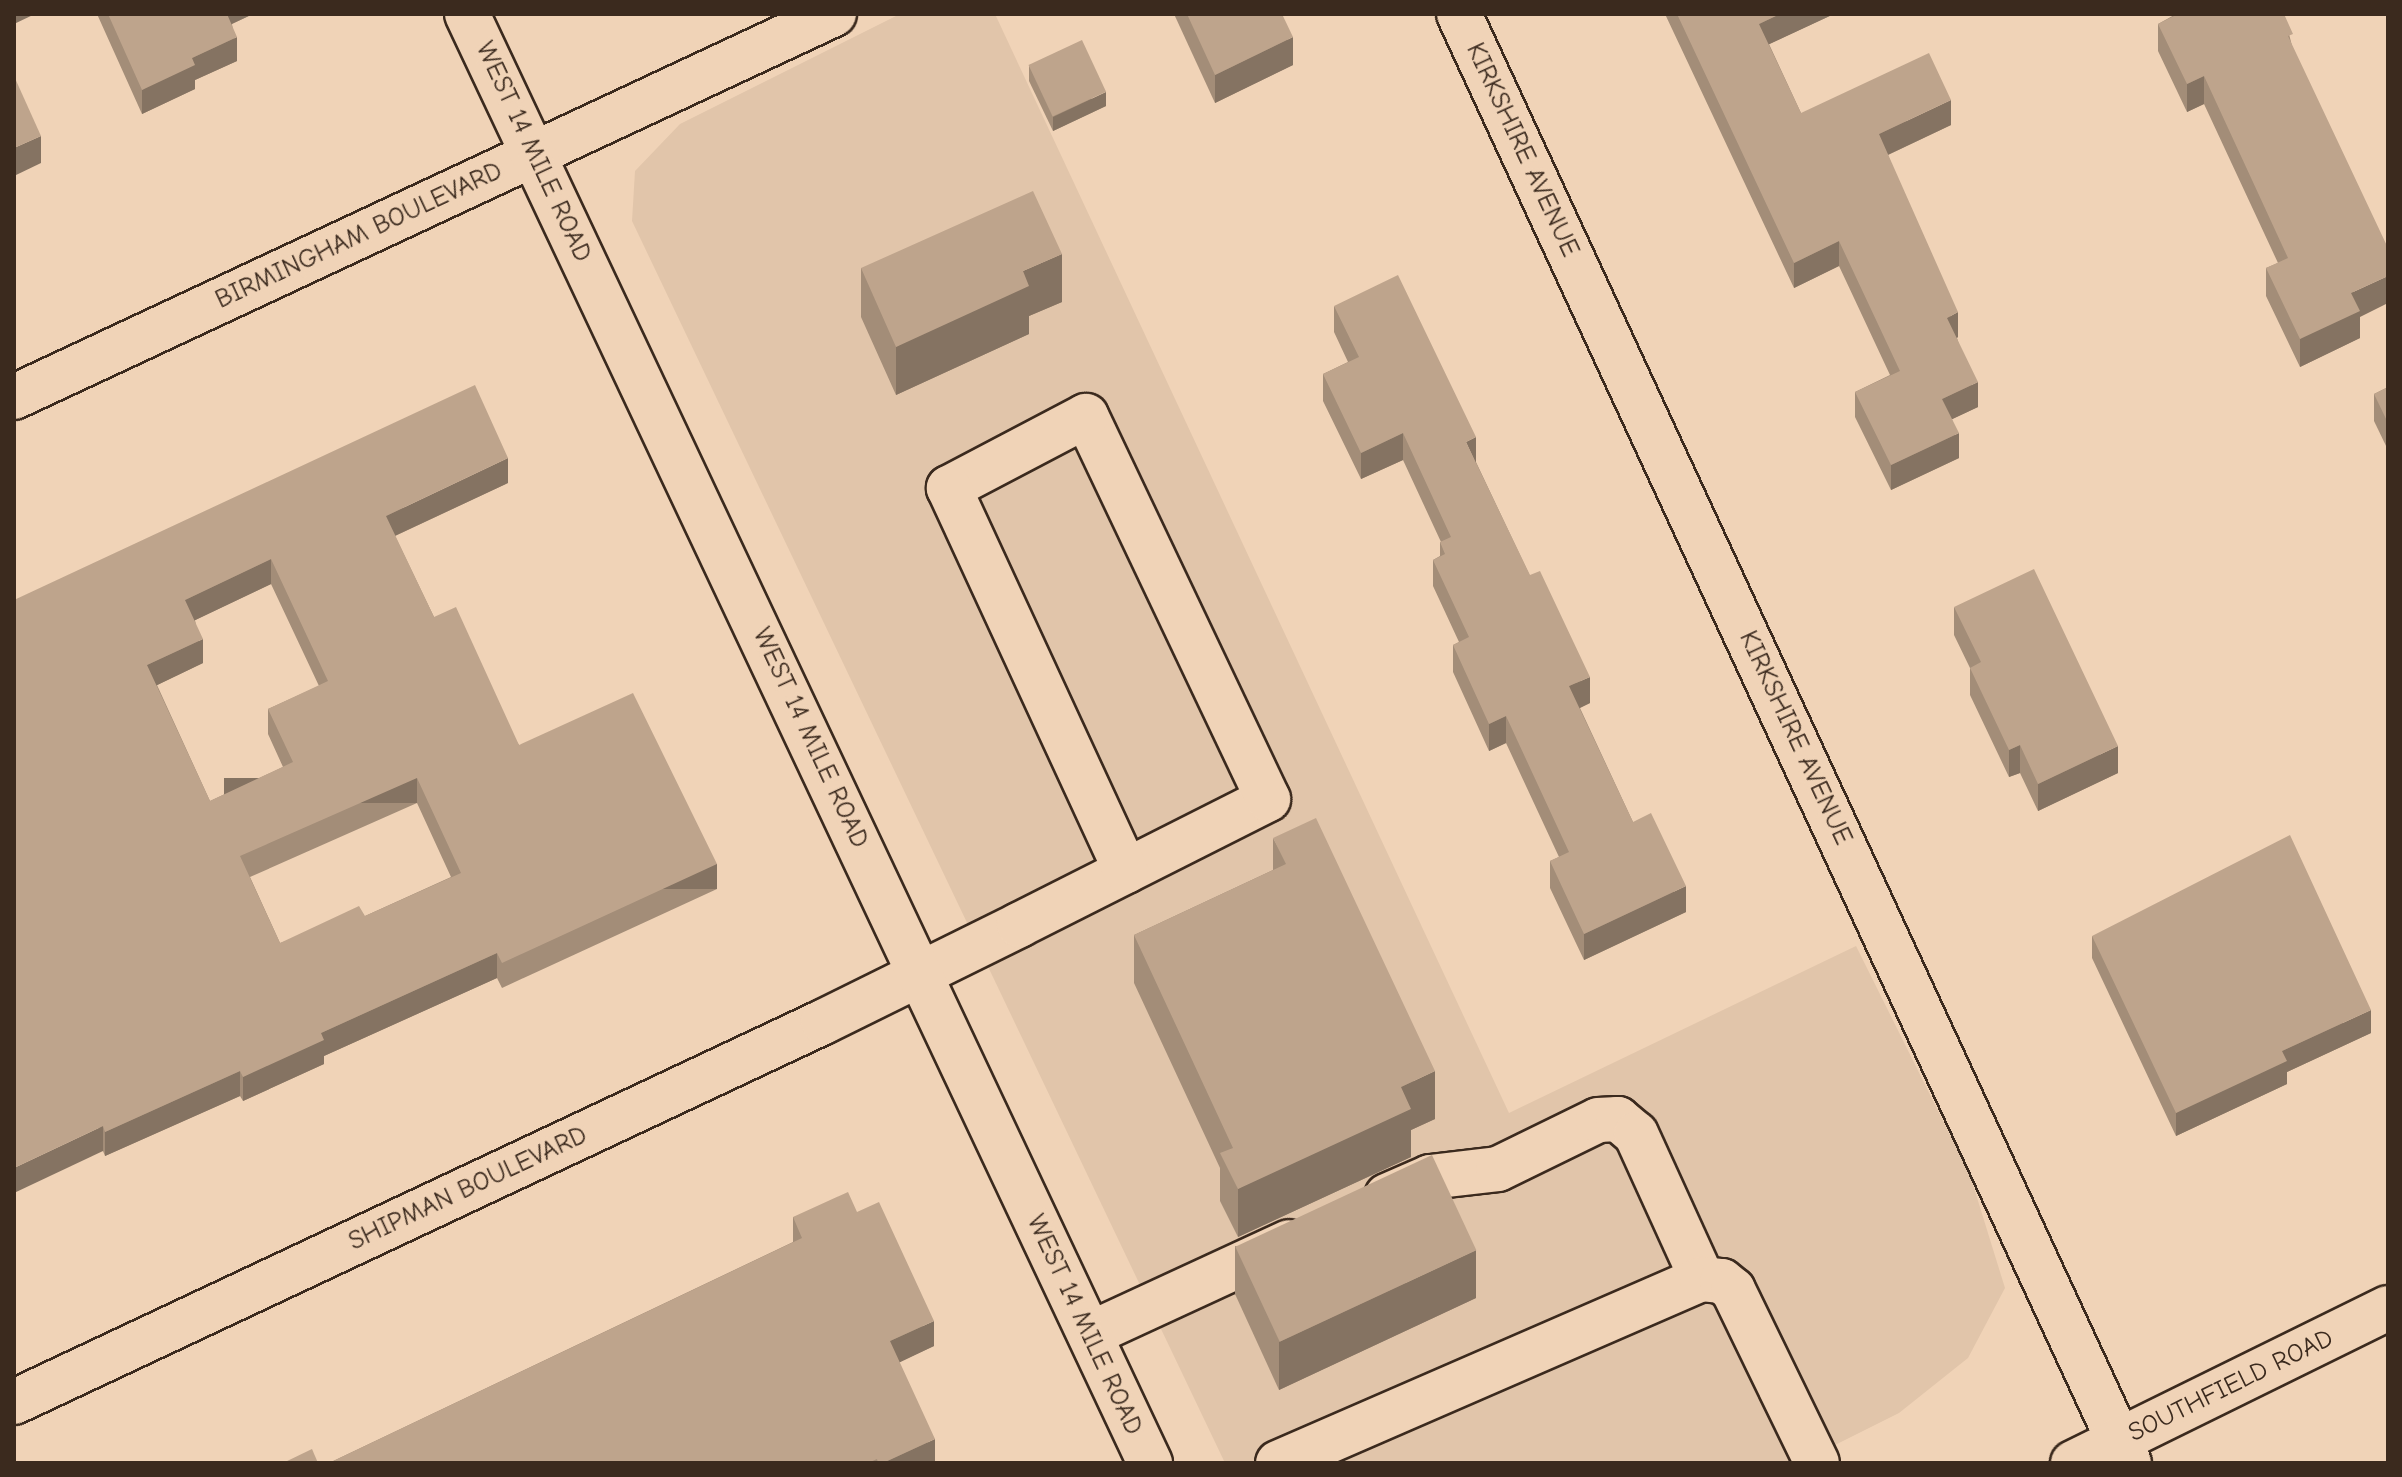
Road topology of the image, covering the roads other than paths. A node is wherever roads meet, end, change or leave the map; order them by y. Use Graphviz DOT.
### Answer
graph roads {
  1 [pos="467,14"];
  2 [pos="834,14"];
  3 [pos="1459,14"];
  4 [pos="533,154"];
  5 [pos="14,397"];
  6 [pos="1126,871"];
  7 [pos="921,974"];
  8 [pos="1702,1279"];
  9 [pos="2388,1308"];
  10 [pos="1090,1334"];
  11 [pos="14,1402"];
  12 [pos="2124,1452"];
  13 [pos="1150,1463"];
  14 [pos="1278,1463"];
  15 [pos="1817,1463"];
  16 [pos="2073,1463"];
  1 -- 4 [label="street, WEST 14 MILE ROAD"];
  2 -- 4 [label="street, BIRMINGHAM BOULEVARD"];
  3 -- 12 [label="street, KIRKSHIRE AVENUE"];
  4 -- 5 [label="street, BIRMINGHAM BOULEVARD"];
  4 -- 7 [label="street, WEST 14 MILE ROAD"];
  6 -- 6 [label="street, SHIPMAN BOULEVARD"];
  6 -- 7 [label="street, SHIPMAN BOULEVARD"];
  7 -- 10 [label="street, WEST 14 MILE ROAD"];
  7 -- 11 [label="street, SHIPMAN BOULEVARD"];
  8 -- 10 [label="street"];
  8 -- 14 [label="street"];
  8 -- 15 [label="street"];
  9 -- 12 [label="street, SOUTHFIELD ROAD"];
  10 -- 13 [label="street, WEST 14 MILE ROAD"];
  12 -- 16 [label="street, SOUTHFIELD ROAD"];
}
